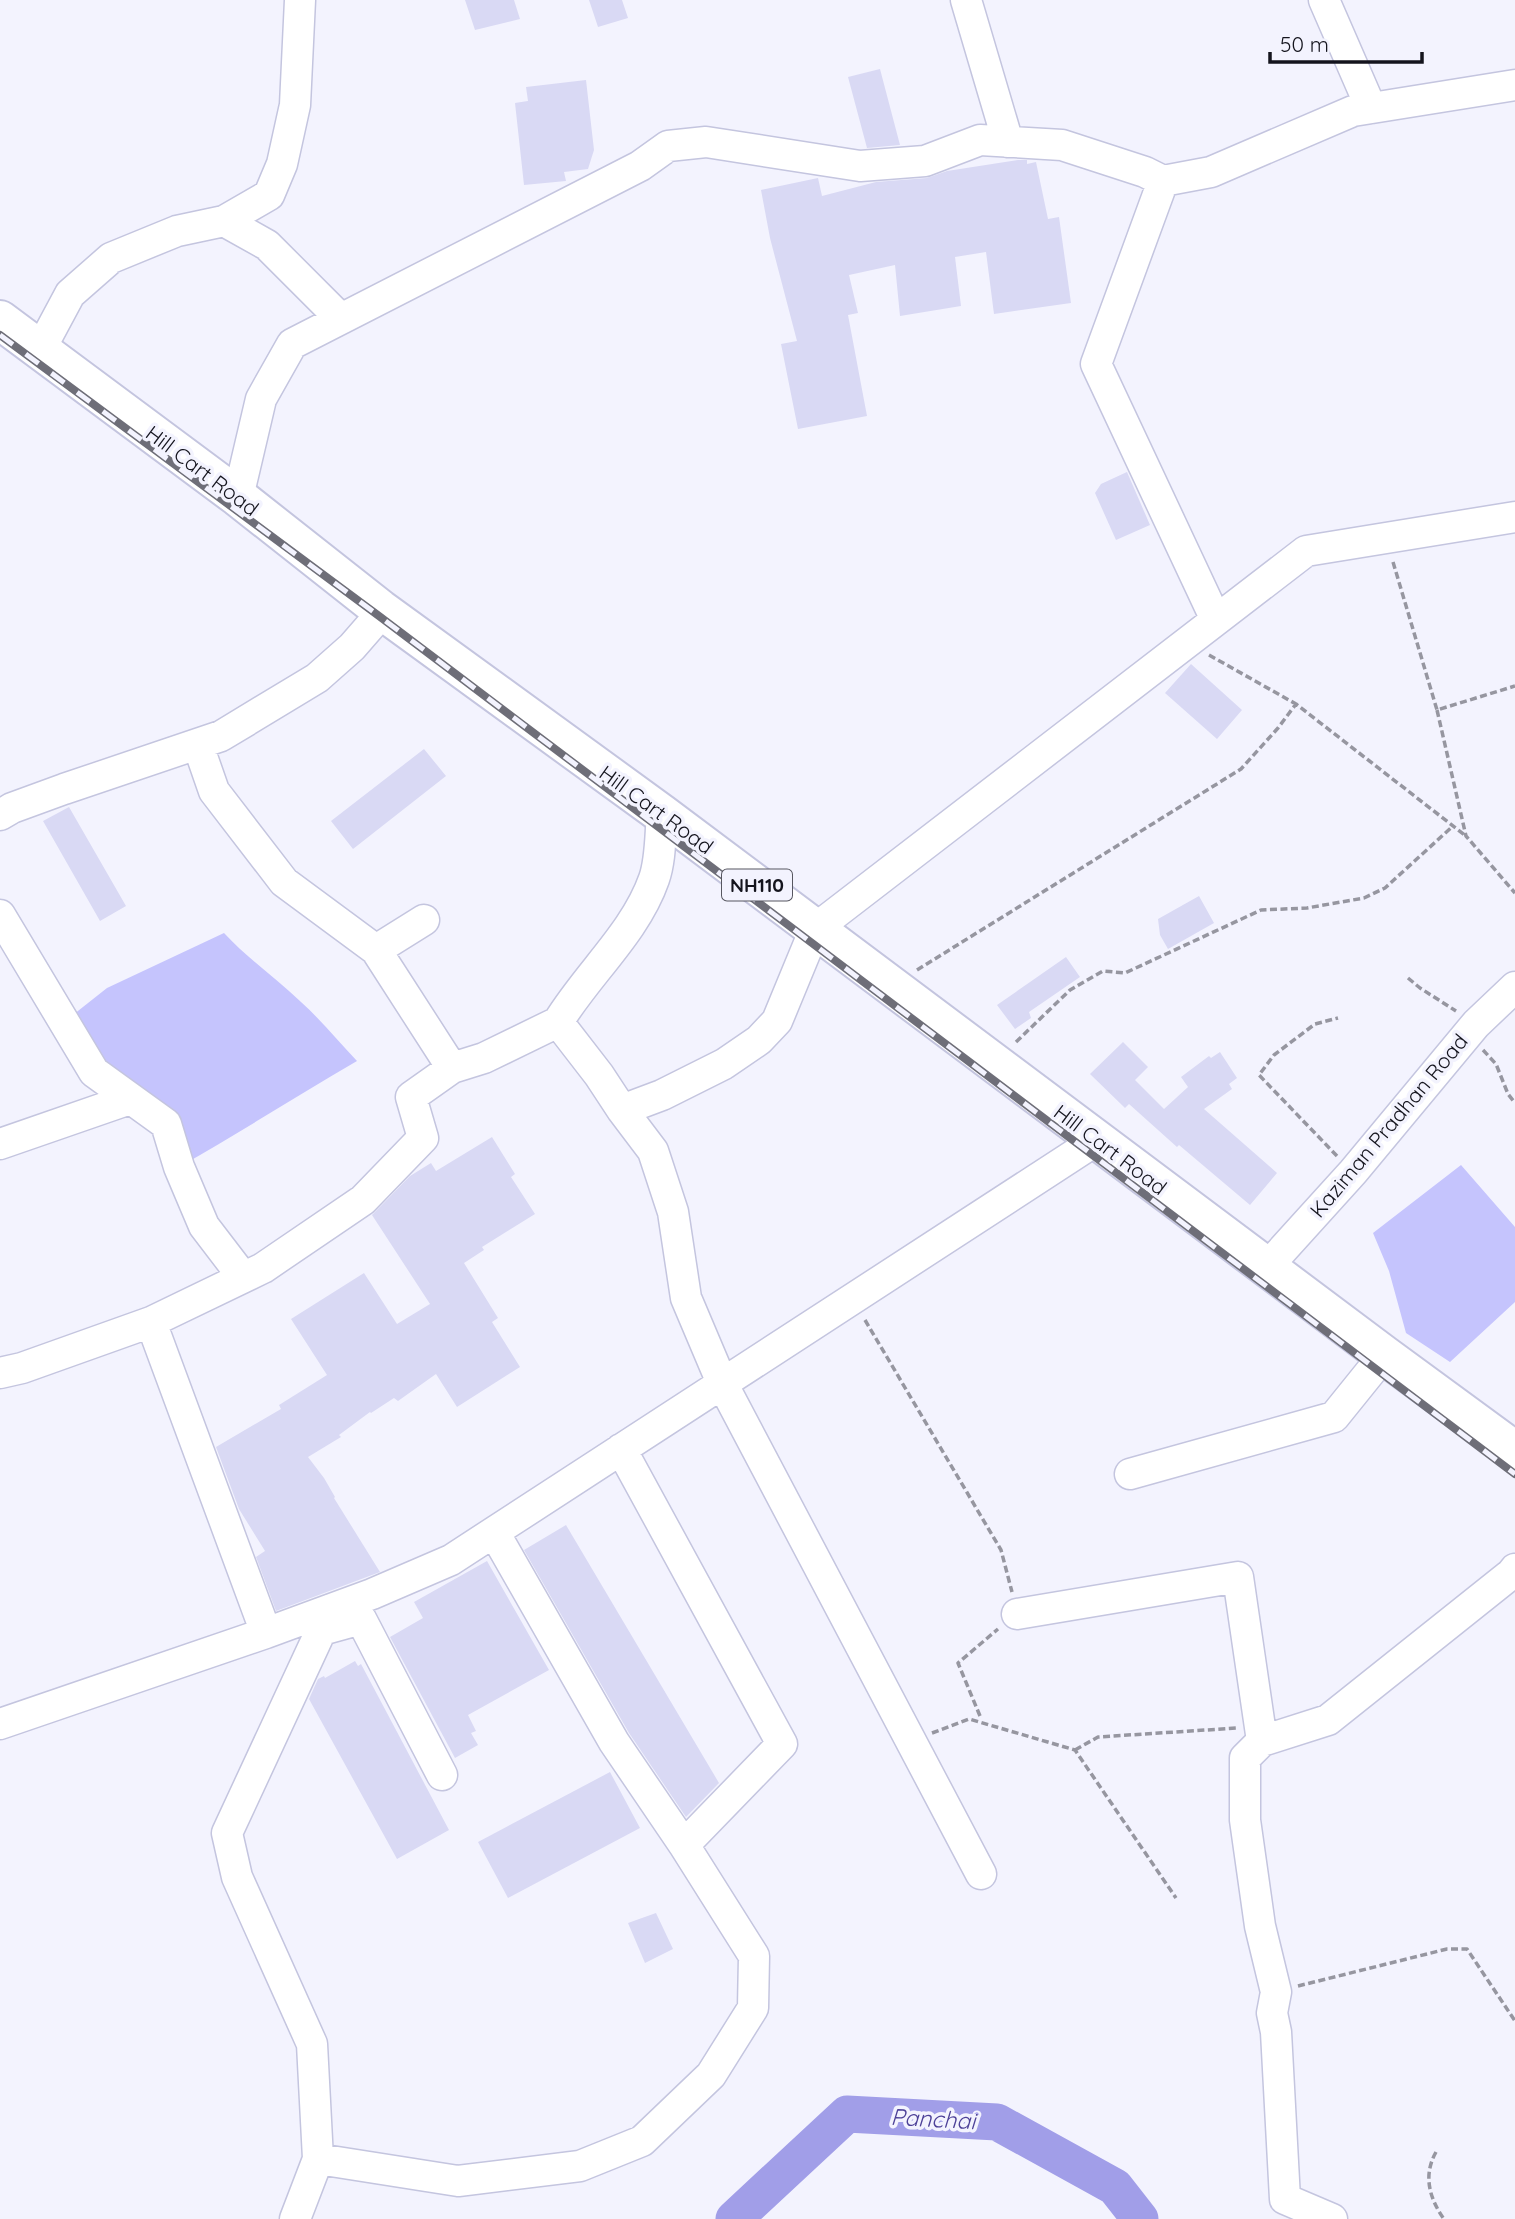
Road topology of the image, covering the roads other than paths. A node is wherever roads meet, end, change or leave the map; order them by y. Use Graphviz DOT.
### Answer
graph roads {
  1 [pos="300,0"];
  2 [pos="966,0"];
  3 [pos="1324,0"];
  4 [pos="1515,85"];
  5 [pos="1371,108"];
  6 [pos="1008,142"];
  7 [pos="1163,181"];
  8 [pos="224,221"];
  9 [pos="341,319"];
  10 [pos="0,320"];
  11 [pos="40,350"];
  12 [pos="238,497"];
  13 [pos="1515,517"];
  14 [pos="380,609"];
  15 [pos="1216,620"];
  16 [pos="198,745"];
  17 [pos="662,814"];
  18 [pos="0,816"];
  19 [pos="0,915"];
  20 [pos="424,920"];
  21 [pos="816,929"];
  22 [pos="376,950"];
  23 [pos="1515,987"];
  24 [pos="558,1021"];
  25 [pos="452,1069"];
  26 [pos="130,1099"];
  27 [pos="622,1110"];
  28 [pos="1093,1137"];
  29 [pos="0,1144"];
  30 [pos="1267,1268"];
  31 [pos="243,1277"];
  32 [pos="151,1322"];
  33 [pos="1384,1355"];
  34 [pos="0,1373"];
  35 [pos="722,1384"];
  36 [pos="621,1449"];
  37 [pos="1515,1451"];
  38 [pos="1130,1474"];
  39 [pos="494,1532"];
  40 [pos="1515,1569"];
  41 [pos="1017,1614"];
  42 [pos="327,1620"];
  43 [pos="266,1633"];
  44 [pos="0,1724"];
  45 [pos="1261,1734"];
  46 [pos="442,1775"];
  47 [pos="684,1845"];
  48 [pos="981,1874"];
  49 [pos="318,2159"];
  50 [pos="295,2219"];
  51 [pos="1332,2219"];
  1 -- 8 [label="street"];
  2 -- 6 [label="street"];
  3 -- 5 [label="street"];
  4 -- 5 [label="street"];
  5 -- 7 [label="street"];
  6 -- 7 [label="street"];
  6 -- 9 [label="street"];
  7 -- 15 [label="street"];
  8 -- 9 [label="street"];
  8 -- 11 [label="street"];
  9 -- 12 [label="street"];
  10 -- 11 [label="highway, Hill Cart Road / NH110"];
  11 -- 12 [label="highway, Hill Cart Road / NH110"];
  12 -- 14 [label="highway, Hill Cart Road / NH110"];
  13 -- 15 [label="street"];
  14 -- 16 [label="street"];
  14 -- 17 [label="highway, Hill Cart Road / NH110"];
  15 -- 21 [label="street"];
  16 -- 18 [label="street"];
  16 -- 22 [label="street"];
  17 -- 21 [label="highway, Hill Cart Road / NH110"];
  17 -- 24 [label="street"];
  19 -- 26 [label="street"];
  20 -- 22 [label="street"];
  21 -- 27 [label="street"];
  21 -- 28 [label="highway, Hill Cart Road / NH110"];
  22 -- 25 [label="street"];
  23 -- 30 [label="street, Kaziman Pradhan Road"];
  24 -- 25 [label="street"];
  24 -- 27 [label="street"];
  25 -- 31 [label="street"];
  26 -- 29 [label="street"];
  26 -- 31 [label="street"];
  27 -- 35 [label="street"];
  28 -- 30 [label="highway, Hill Cart Road / NH110"];
  28 -- 35 [label="street"];
  30 -- 33 [label="highway, Hill Cart Road / NH110"];
  31 -- 32 [label="street"];
  32 -- 34 [label="street"];
  32 -- 43 [label="street"];
  33 -- 37 [label="highway, Hill Cart Road / NH110"];
  33 -- 38 [label="street"];
  35 -- 36 [label="street"];
  35 -- 48 [label="street"];
  36 -- 39 [label="street"];
  36 -- 47 [label="street"];
  39 -- 42 [label="street"];
  39 -- 47 [label="street"];
  40 -- 45 [label="street"];
  41 -- 45 [label="street"];
  42 -- 43 [label="street"];
  42 -- 46 [label="street"];
  42 -- 49 [label="street"];
  43 -- 44 [label="street"];
  45 -- 51 [label="street"];
  47 -- 49 [label="street"];
  49 -- 50 [label="street"];
}
